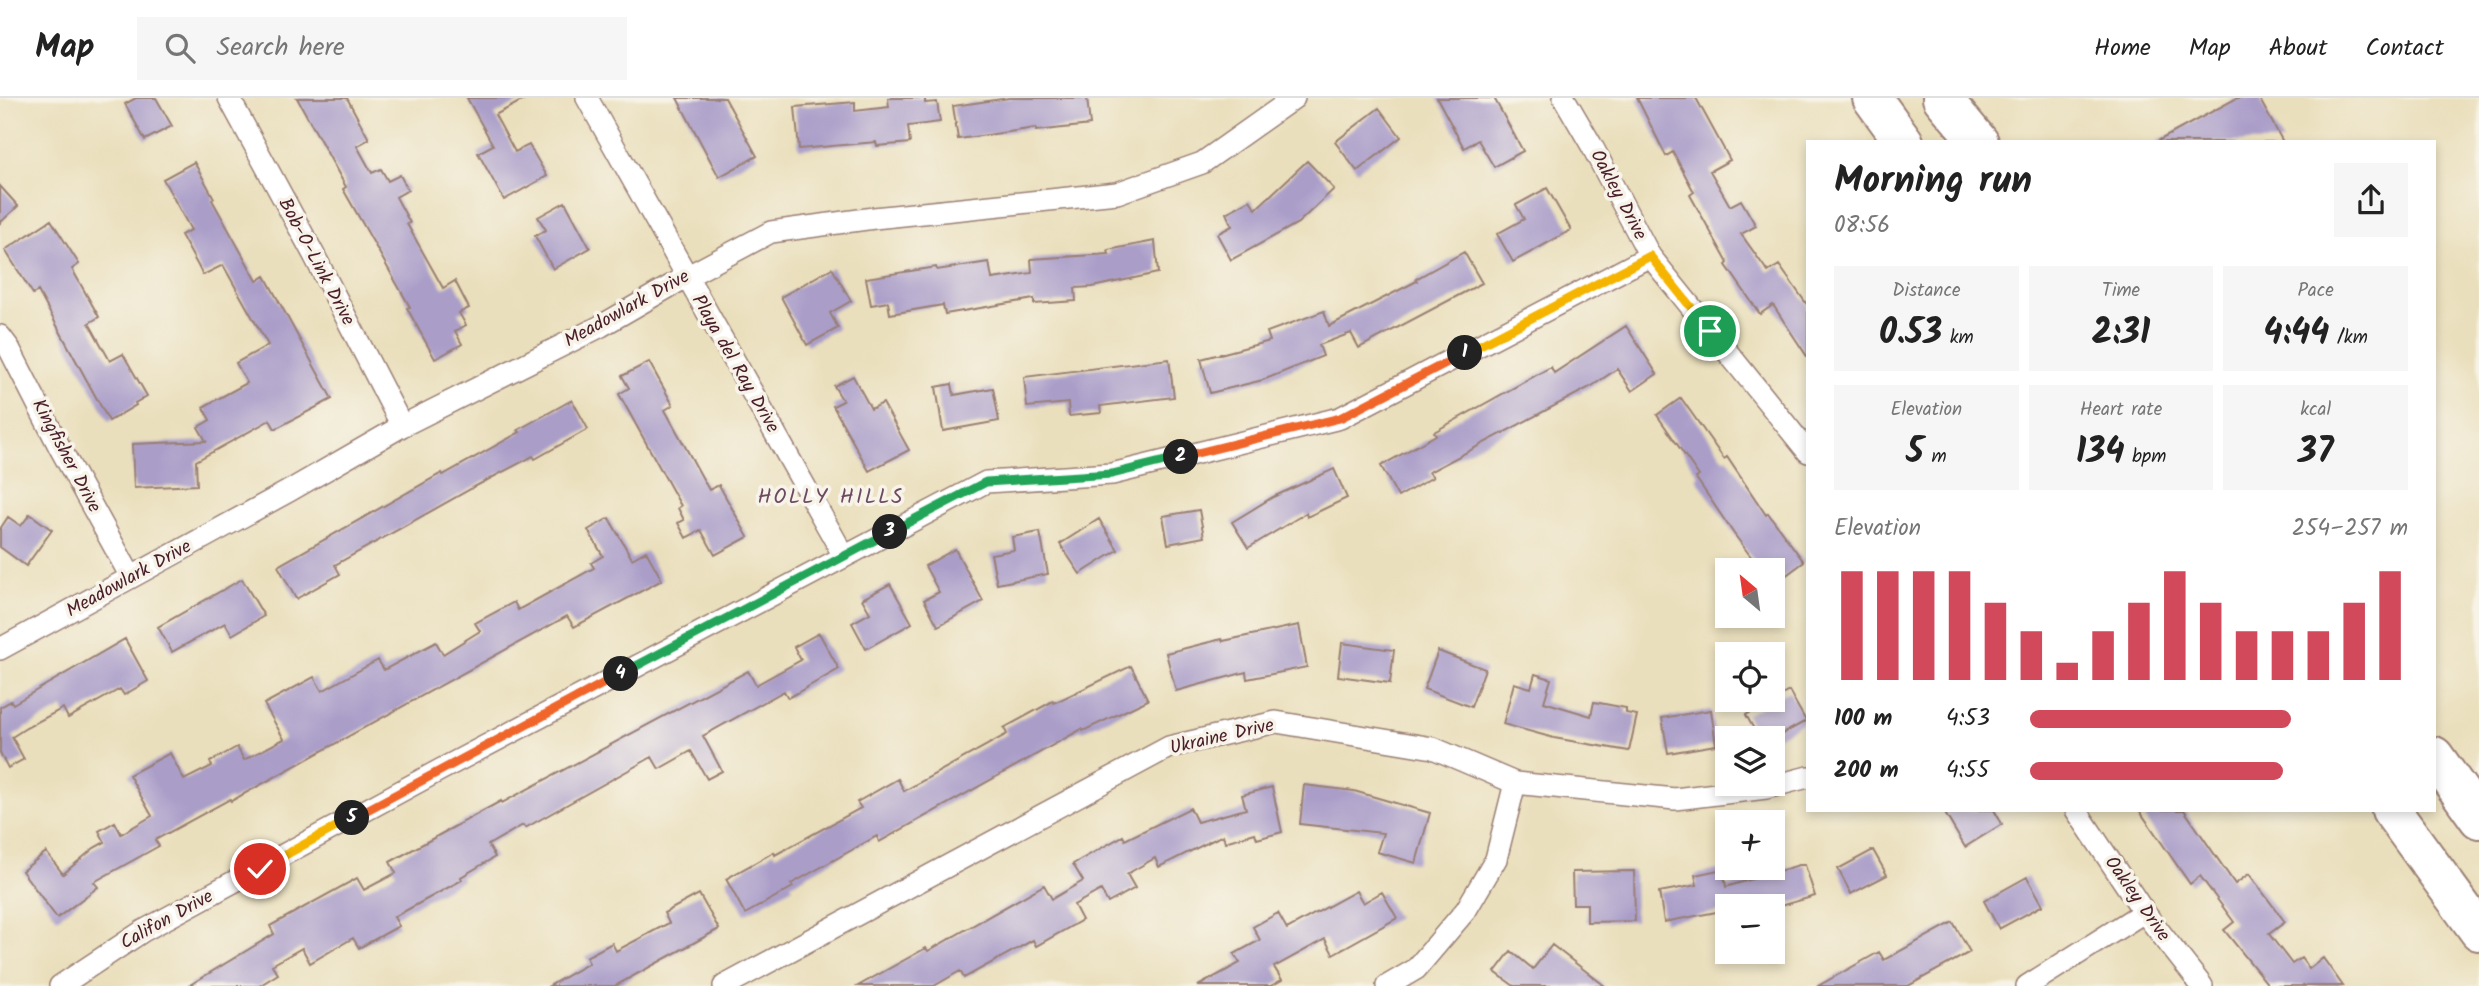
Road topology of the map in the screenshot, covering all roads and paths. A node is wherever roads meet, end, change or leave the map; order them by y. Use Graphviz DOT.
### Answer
graph roads {
  1 [pos="229,98"];
  2 [pos="587,98"];
  3 [pos="1294,98"];
  4 [pos="1564,98"];
  5 [pos="1873,100"];
  6 [pos="1944,100"];
  7 [pos="1903,140"];
  8 [pos="1977,140"];
  9 [pos="1650,256"];
  10 [pos="686,277"];
  11 [pos="0,336"];
  12 [pos="402,426"];
  13 [pos="1806,450"];
  14 [pos="844,556"];
  15 [pos="131,577"];
  16 [pos="0,649"];
  17 [pos="2436,759"];
  18 [pos="1806,778"];
  19 [pos="1515,783"];
  20 [pos="2077,812"];
  21 [pos="2392,812"];
  22 [pos="2479,819"];
  23 [pos="2144,912"];
  24 [pos="2479,931"];
  25 [pos="60,986"];
  26 [pos="724,986"];
  27 [pos="1387,986"];
  28 [pos="2027,986"];
  29 [pos="2202,986"];
  1 -- 12 [label="street, Bob-O-Link Drive"];
  2 -- 10 [label="street, Playa del Ray Drive"];
  3 -- 10 [label="street, Meadowlark Drive"];
  4 -- 9 [label="street, Oakley Drive"];
  5 -- 7 [label="highway"];
  6 -- 8 [label="highway"];
  9 -- 13 [label="street, Oakley Drive"];
  9 -- 14 [label="street, Califon Drive"];
  10 -- 12 [label="street, Meadowlark Drive"];
  10 -- 14 [label="street, Playa del Ray Drive"];
  11 -- 15 [label="street, Kingfisher Drive"];
  12 -- 15 [label="street, Meadowlark Drive"];
  14 -- 25 [label="street, Califon Drive"];
  15 -- 16 [label="street, Meadowlark Drive"];
  17 -- 22 [label="highway"];
  18 -- 19 [label="street, Ukraine Drive"];
  19 -- 26 [label="street, Ukraine Drive"];
  19 -- 27 [label="street"];
  20 -- 23 [label="street, Oakley Drive"];
  21 -- 24 [label="highway"];
  23 -- 28 [label="street"];
  23 -- 29 [label="street, Oakley Drive"];
}
